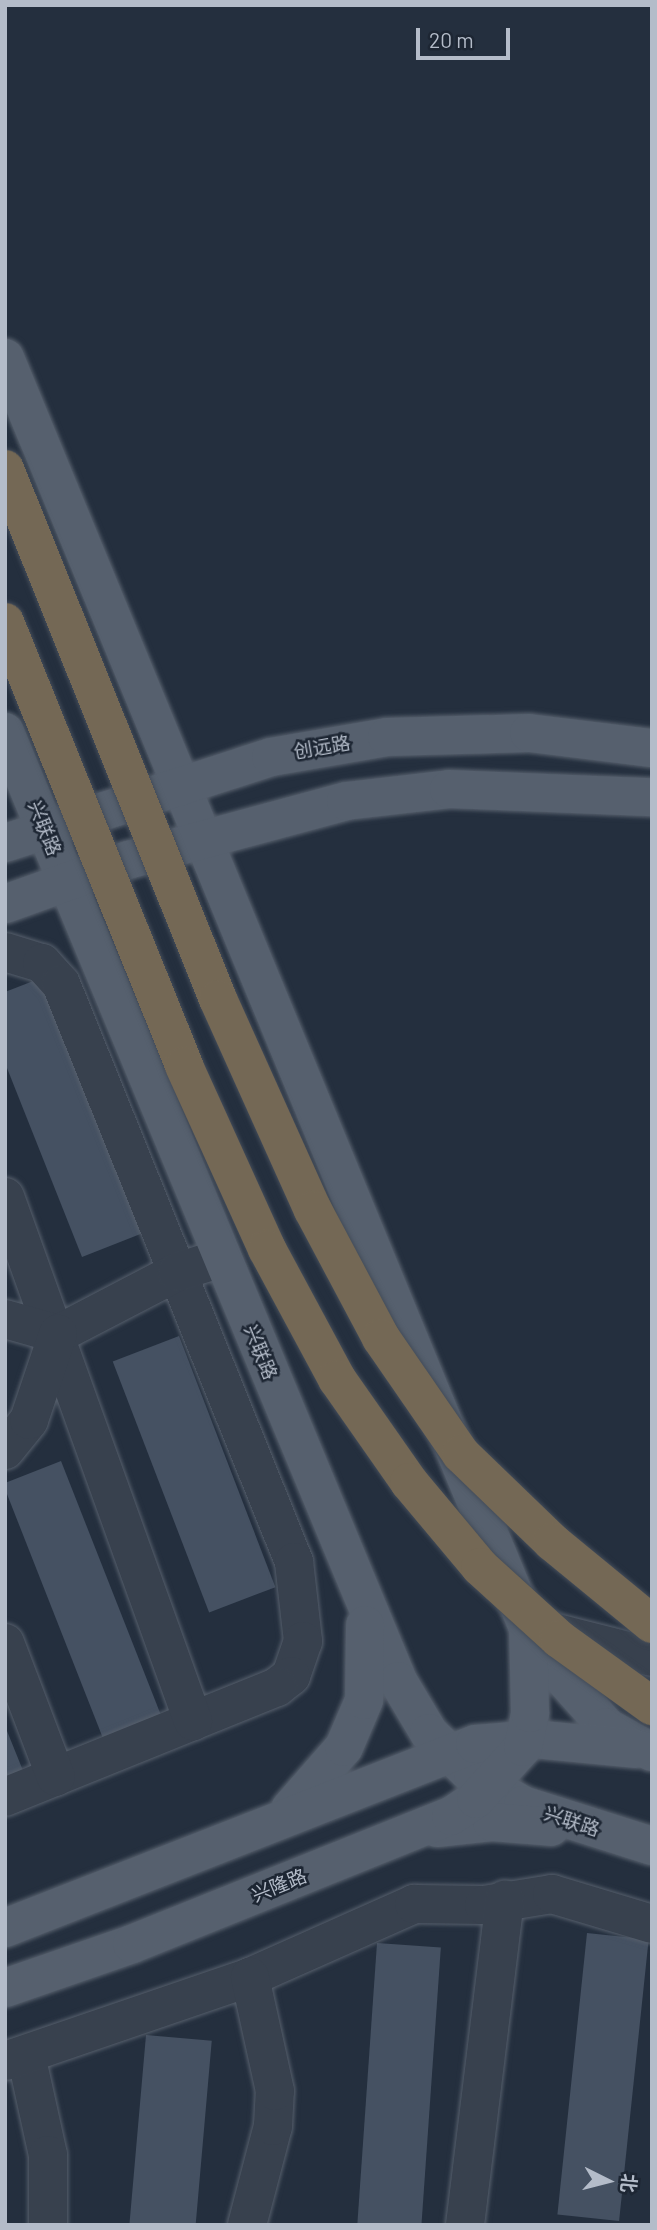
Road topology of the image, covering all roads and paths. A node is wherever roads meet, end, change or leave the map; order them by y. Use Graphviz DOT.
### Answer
graph roads {
  1 [pos="5,358"];
  2 [pos="5,469"];
  3 [pos="5,622"];
  4 [pos="5,732"];
  5 [pos="652,748"];
  6 [pos="180,785"];
  7 [pos="652,797"];
  8 [pos="45,829"];
  9 [pos="201,838"];
  10 [pos="5,843"];
  11 [pos="67,882"];
  12 [pos="5,904"];
  13 [pos="5,952"];
  14 [pos="5,1197"];
  15 [pos="222,1258"];
  16 [pos="177,1272"];
  17 [pos="5,1319"];
  18 [pos="58,1334"];
  19 [pos="5,1450"];
  20 [pos="362,1595"];
  21 [pos="652,1624"];
  22 [pos="527,1626"];
  23 [pos="5,1643"];
  24 [pos="652,1657"];
  25 [pos="652,1706"];
  26 [pos="193,1721"];
  27 [pos="524,1740"];
  28 [pos="650,1752"];
  29 [pos="449,1753"];
  30 [pos="56,1777"];
  31 [pos="490,1786"];
  32 [pos="5,1797"];
  33 [pos="280,1819"];
  34 [pos="404,1835"];
  35 [pos="640,1843"];
  36 [pos="505,1899"];
  37 [pos="652,1924"];
  38 [pos="5,1928"];
  39 [pos="250,1977"];
  40 [pos="5,1988"];
  41 [pos="15,2058"];
  42 [pos="48,2225"];
  43 [pos="247,2225"];
  44 [pos="465,2225"];
  1 -- 6 [label="main road"];
  2 -- 21 [label="highway, bridge"];
  3 -- 25 [label="highway, bridge"];
  4 -- 8 [label="main road, 兴联路"];
  5 -- 6 [label="main road, 创远路"];
  6 -- 8 [label="main road, 创远路"];
  6 -- 9 [label="main road"];
  7 -- 9 [label="main road"];
  8 -- 10 [label="main road, 创远路"];
  8 -- 11 [label="main road, 兴联路"];
  9 -- 11 [label="main road"];
  9 -- 22 [label="main road"];
  11 -- 12 [label="main road"];
  11 -- 15 [label="main road, 兴联路"];
  13 -- 16 [label="street"];
  14 -- 18 [label="street"];
  15 -- 16 [label="street"];
  15 -- 20 [label="main road, 兴联路"];
  16 -- 18 [label="street"];
  16 -- 26 [label="street"];
  17 -- 18 [label="street"];
  18 -- 19 [label="street"];
  18 -- 26 [label="street"];
  20 -- 29 [label="main road, 兴联路"];
  20 -- 33 [label="main road"];
  22 -- 24 [label="street"];
  22 -- 27 [label="main road, 兴隆路"];
  22 -- 28 [label="main road"];
  23 -- 30 [label="street"];
  26 -- 30 [label="street"];
  27 -- 28 [label="main road"];
  27 -- 29 [label="main road"];
  27 -- 31 [label="main road, 兴隆路"];
  29 -- 31 [label="main road, 兴联路"];
  29 -- 33 [label="main road"];
  30 -- 32 [label="street"];
  31 -- 34 [label="main road, 兴隆路"];
  31 -- 35 [label="main road, 兴联路"];
  33 -- 38 [label="main road"];
  34 -- 35 [label="main road"];
  34 -- 40 [label="main road, 兴隆路"];
  36 -- 37 [label="street"];
  36 -- 39 [label="street"];
  36 -- 44 [label="street"];
  39 -- 41 [label="street"];
  39 -- 43 [label="street"];
  41 -- 42 [label="street"];
}
